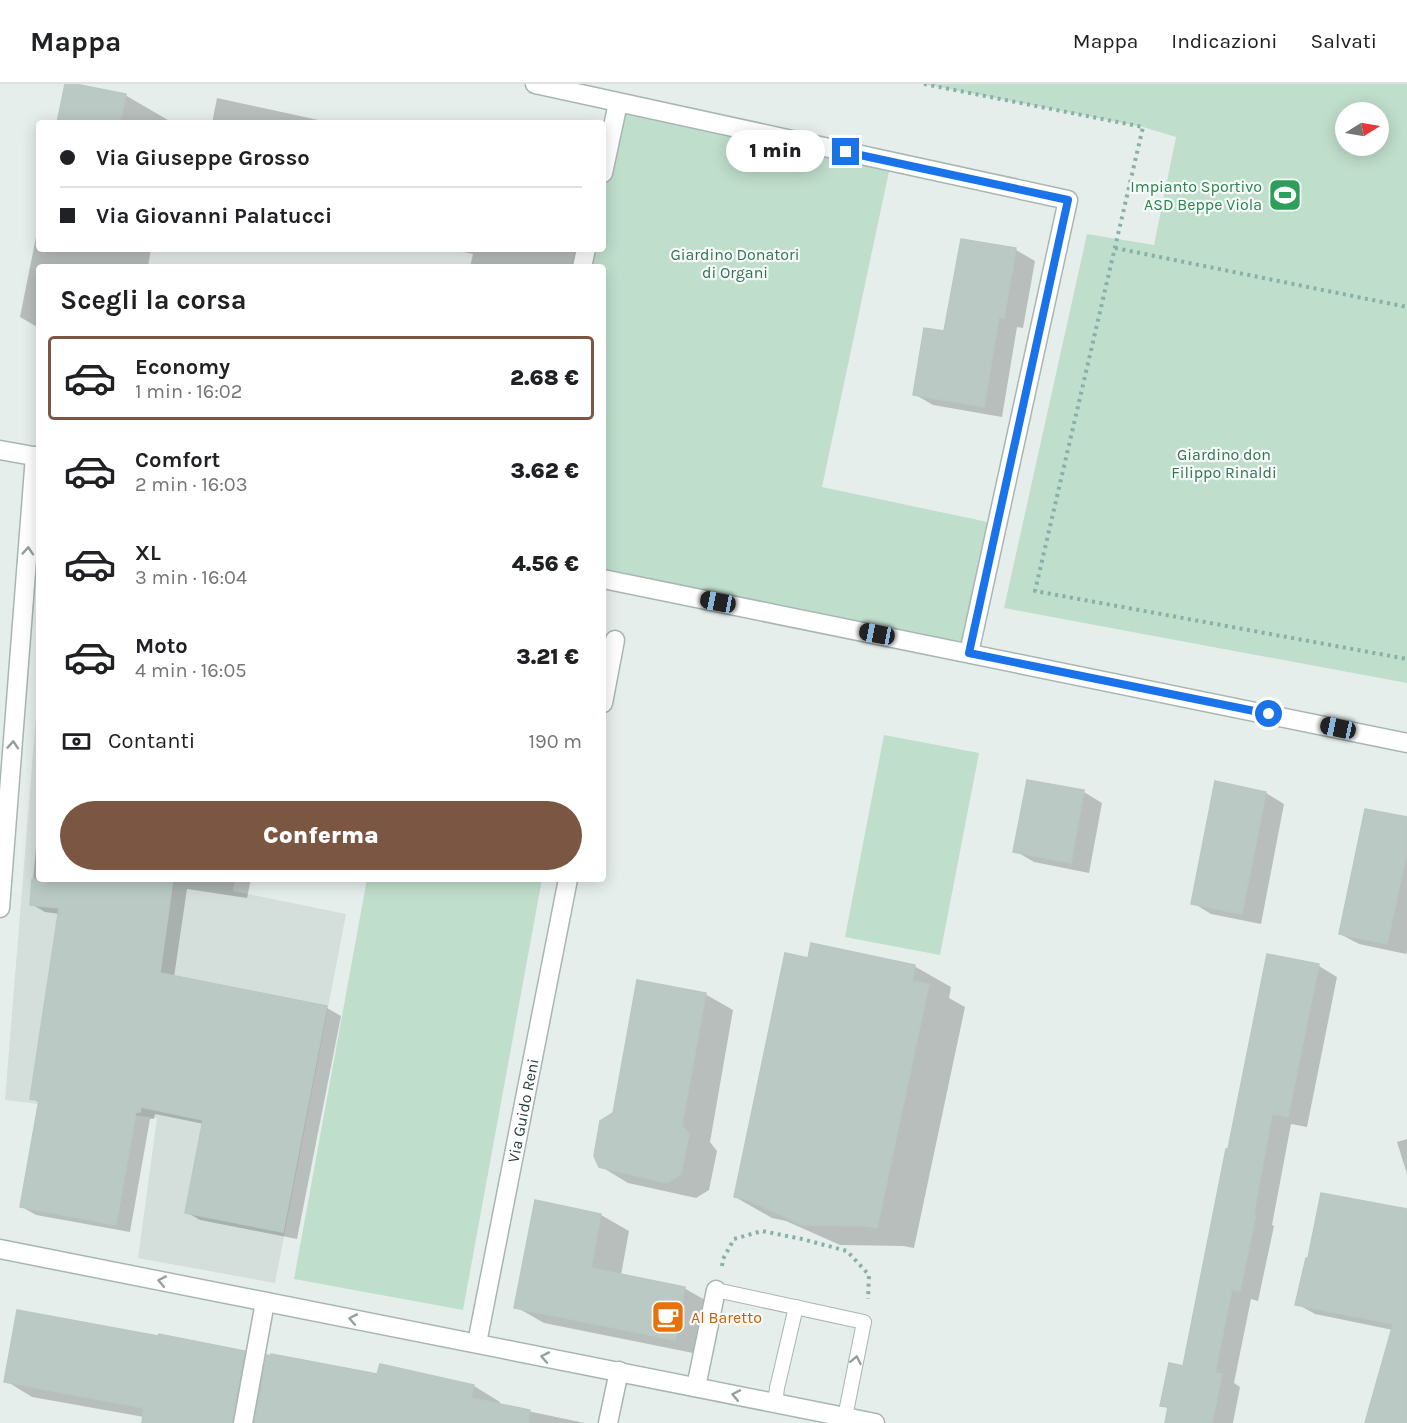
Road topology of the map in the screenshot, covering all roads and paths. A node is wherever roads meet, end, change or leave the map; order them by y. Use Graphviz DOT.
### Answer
graph roads {
  1 [pos="535,84"];
  2 [pos="924,84"];
  3 [pos="618,103"];
  4 [pos="606,159"];
  5 [pos="1115,248"];
  6 [pos="1407,307"];
  7 [pos="0,450"];
  8 [pos="36,457"];
  9 [pos="36,469"];
  10 [pos="606,580"];
  11 [pos="615,640"];
  12 [pos="969,653"];
  13 [pos="1407,660"];
  14 [pos="606,687"];
  15 [pos="1407,742"];
  16 [pos="567,882"];
  17 [pos="0,908"];
  18 [pos="0,1249"];
  19 [pos="716,1290"];
  20 [pos="265,1302"];
  21 [pos="796,1307"];
  22 [pos="864,1322"];
  23 [pos="477,1343"];
  24 [pos="619,1371"];
  25 [pos="696,1387"];
  26 [pos="775,1403"];
  27 [pos="845,1417"];
  28 [pos="243,1423"];
  29 [pos="608,1423"];
  30 [pos="875,1423"];
  1 -- 3 [label="street"];
  2 -- 5 [label="path"];
  3 -- 4 [label="street"];
  3 -- 12 [label="street"];
  5 -- 6 [label="path"];
  5 -- 13 [label="path"];
  7 -- 8 [label="street"];
  17 -- 9 [label="street, one-way"];
  10 -- 12 [label="street"];
  11 -- 14 [label="street"];
  12 -- 15 [label="street"];
  16 -- 23 [label="street, Via Guido Reni"];
  20 -- 18 [label="street, one-way"];
  19 -- 21 [label="lane"];
  19 -- 22 [label="path"];
  19 -- 25 [label="street"];
  23 -- 20 [label="street, one-way"];
  20 -- 28 [label="street"];
  21 -- 22 [label="lane"];
  21 -- 26 [label="lane"];
  27 -- 22 [label="lane, one-way"];
  24 -- 23 [label="street, one-way"];
  24 -- 25 [label="street"];
  24 -- 29 [label="street"];
  26 -- 25 [label="street, one-way"];
  26 -- 27 [label="street"];
  27 -- 30 [label="street"];
}
